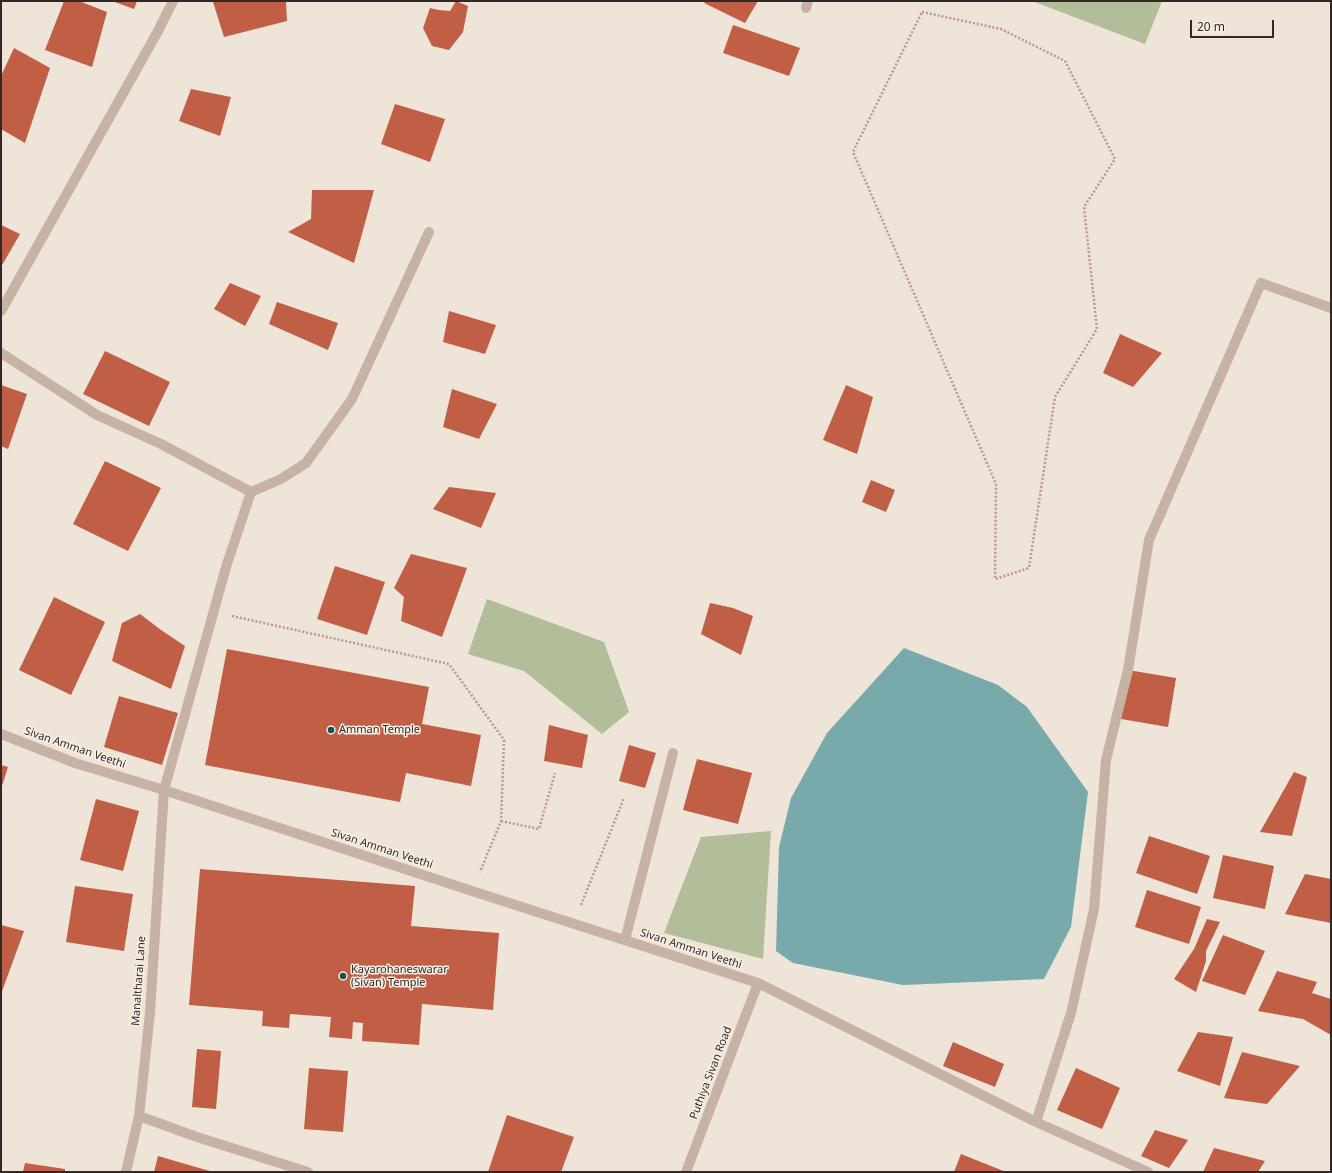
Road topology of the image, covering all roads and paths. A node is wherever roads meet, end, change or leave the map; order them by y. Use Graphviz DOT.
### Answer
graph roads {
  1 [pos="173,1"];
  2 [pos="853,152"];
  3 [pos="429,232"];
  4 [pos="1331,308"];
  5 [pos="1,311"];
  6 [pos="1,352"];
  7 [pos="251,492"];
  8 [pos="214,612"];
  9 [pos="1,734"];
  10 [pos="674,753"];
  11 [pos="555,773"];
  12 [pos="164,790"];
  13 [pos="624,798"];
  14 [pos="501,821"];
  15 [pos="472,891"];
  16 [pos="573,924"];
  17 [pos="625,940"];
  18 [pos="758,983"];
  19 [pos="140,1116"];
  20 [pos="1036,1122"];
  21 [pos="126,1172"];
  22 [pos="308,1172"];
  23 [pos="686,1172"];
  24 [pos="1148,1172"];
  1 -- 5 [label="street"];
  2 -- 2 [label="path"];
  3 -- 7 [label="street"];
  4 -- 20 [label="street"];
  6 -- 7 [label="street"];
  7 -- 8 [label="street, Manaltharai Lane"];
  8 -- 12 [label="street, Manaltharai Lane"];
  8 -- 14 [label="path"];
  9 -- 12 [label="street, Sivan Amman Veethi"];
  10 -- 17 [label="street"];
  11 -- 14 [label="path"];
  12 -- 15 [label="street, Sivan Amman Veethi"];
  12 -- 19 [label="street, Manaltharai Lane"];
  13 -- 16 [label="path"];
  14 -- 15 [label="path"];
  15 -- 16 [label="street, Sivan Amman Veethi"];
  16 -- 17 [label="street, Sivan Amman Veethi"];
  17 -- 18 [label="street, Sivan Amman Veethi"];
  18 -- 20 [label="street, Sivan Amman Veethi"];
  18 -- 23 [label="street, Puthiya Sivan Road"];
  19 -- 21 [label="street, Manaltharai Lane"];
  19 -- 22 [label="street"];
  20 -- 24 [label="street, Sivan Amman Veethi"];
}
